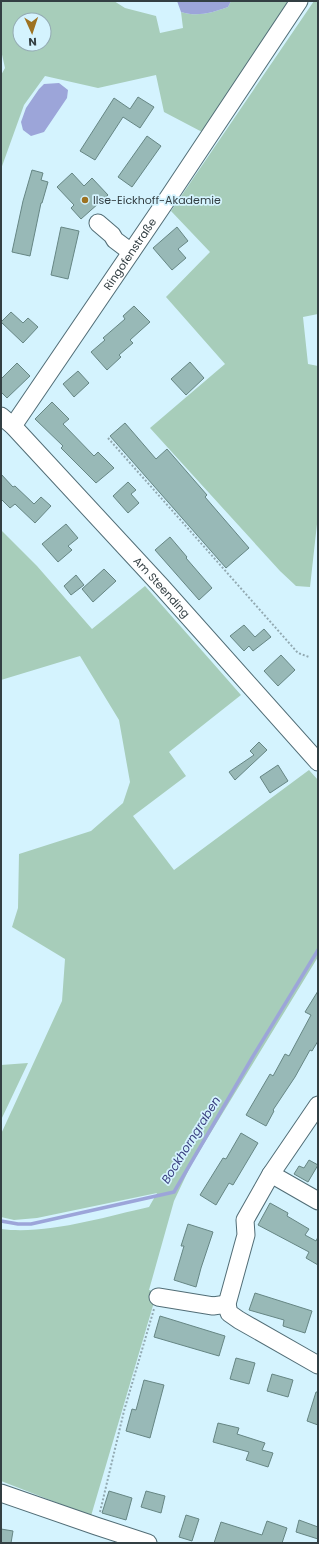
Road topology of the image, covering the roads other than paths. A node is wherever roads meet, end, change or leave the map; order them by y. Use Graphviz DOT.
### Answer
graph roads {
  1 [pos="299,1"];
  2 [pos="98,224"];
  3 [pos="131,252"];
  4 [pos="7,421"];
  5 [pos="318,762"];
  6 [pos="318,1105"];
  7 [pos="271,1174"];
  8 [pos="318,1201"];
  9 [pos="158,1297"];
  10 [pos="227,1304"];
  11 [pos="318,1365"];
  12 [pos="1,1493"];
  13 [pos="126,1540"];
  14 [pos="148,1543"];
  1 -- 3 [label="street, Ringofenstraße"];
  2 -- 3 [label="street"];
  3 -- 4 [label="street, Ringofenstraße"];
  4 -- 5 [label="street, Am Steending"];
  6 -- 7 [label="street"];
  7 -- 8 [label="street"];
  7 -- 10 [label="street"];
  9 -- 10 [label="street"];
  10 -- 11 [label="street"];
  12 -- 13 [label="street"];
  13 -- 14 [label="street"];
}
